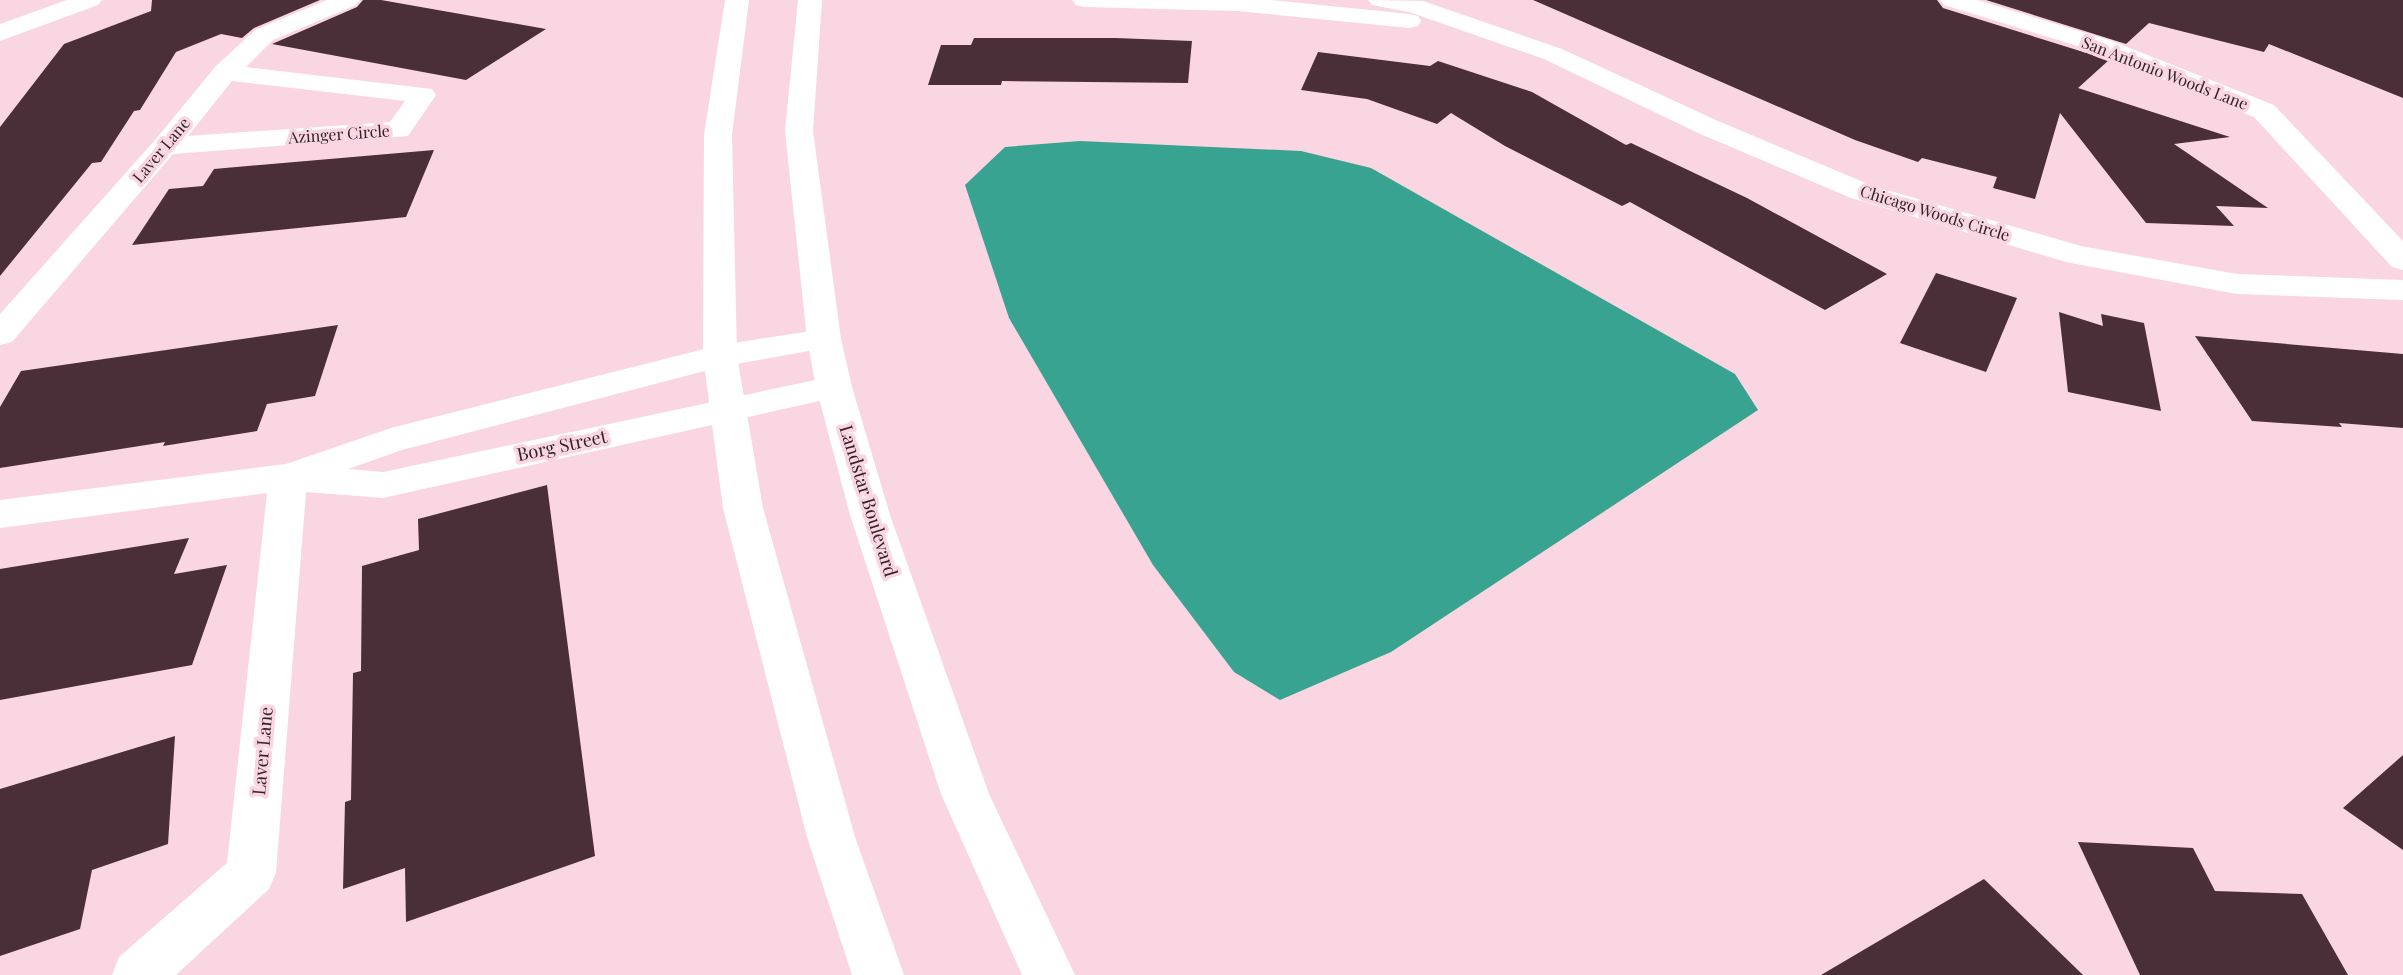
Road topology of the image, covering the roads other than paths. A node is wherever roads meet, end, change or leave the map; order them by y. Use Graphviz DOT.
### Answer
graph roads {
  1 [pos="90,0"];
  2 [pos="348,0"];
  3 [pos="737,0"];
  4 [pos="810,0"];
  5 [pos="1084,0"];
  6 [pos="1094,0"];
  7 [pos="1380,0"];
  8 [pos="1952,0"];
  9 [pos="0,33"];
  10 [pos="1494,33"];
  11 [pos="225,72"];
  12 [pos="165,146"];
  13 [pos="2403,260"];
  14 [pos="2403,290"];
  15 [pos="0,335"];
  16 [pos="824,339"];
  17 [pos="720,356"];
  18 [pos="834,387"];
  19 [pos="727,409"];
  20 [pos="288,477"];
  21 [pos="0,514"];
  22 [pos="138,975"];
  23 [pos="878,975"];
  24 [pos="1049,975"];
  1 -- 9 [label="street"];
  2 -- 11 [label="street, Laver Lane"];
  3 -- 17 [label="street"];
  4 -- 16 [label="street, Landstar Boulevard"];
  5 -- 6 [label="street, Chicago Woods Circle"];
  6 -- 10 [label="street, Chicago Woods Circle"];
  7 -- 10 [label="street, Chicago Woods Circle"];
  8 -- 13 [label="street, San Antonio Woods Lane"];
  10 -- 14 [label="street, Chicago Woods Circle"];
  11 -- 12 [label="street, Laver Lane"];
  11 -- 12 [label="street, Azinger Circle"];
  12 -- 15 [label="street, Laver Lane"];
  16 -- 17 [label="street, Borg Street"];
  16 -- 18 [label="street, Landstar Boulevard"];
  17 -- 19 [label="street"];
  17 -- 20 [label="street, Borg Street"];
  18 -- 19 [label="street, Borg Street"];
  18 -- 24 [label="street, Landstar Boulevard"];
  19 -- 20 [label="street, Borg Street"];
  19 -- 23 [label="street"];
  20 -- 21 [label="street, Borg Street"];
  20 -- 22 [label="street, Laver Lane"];
}
